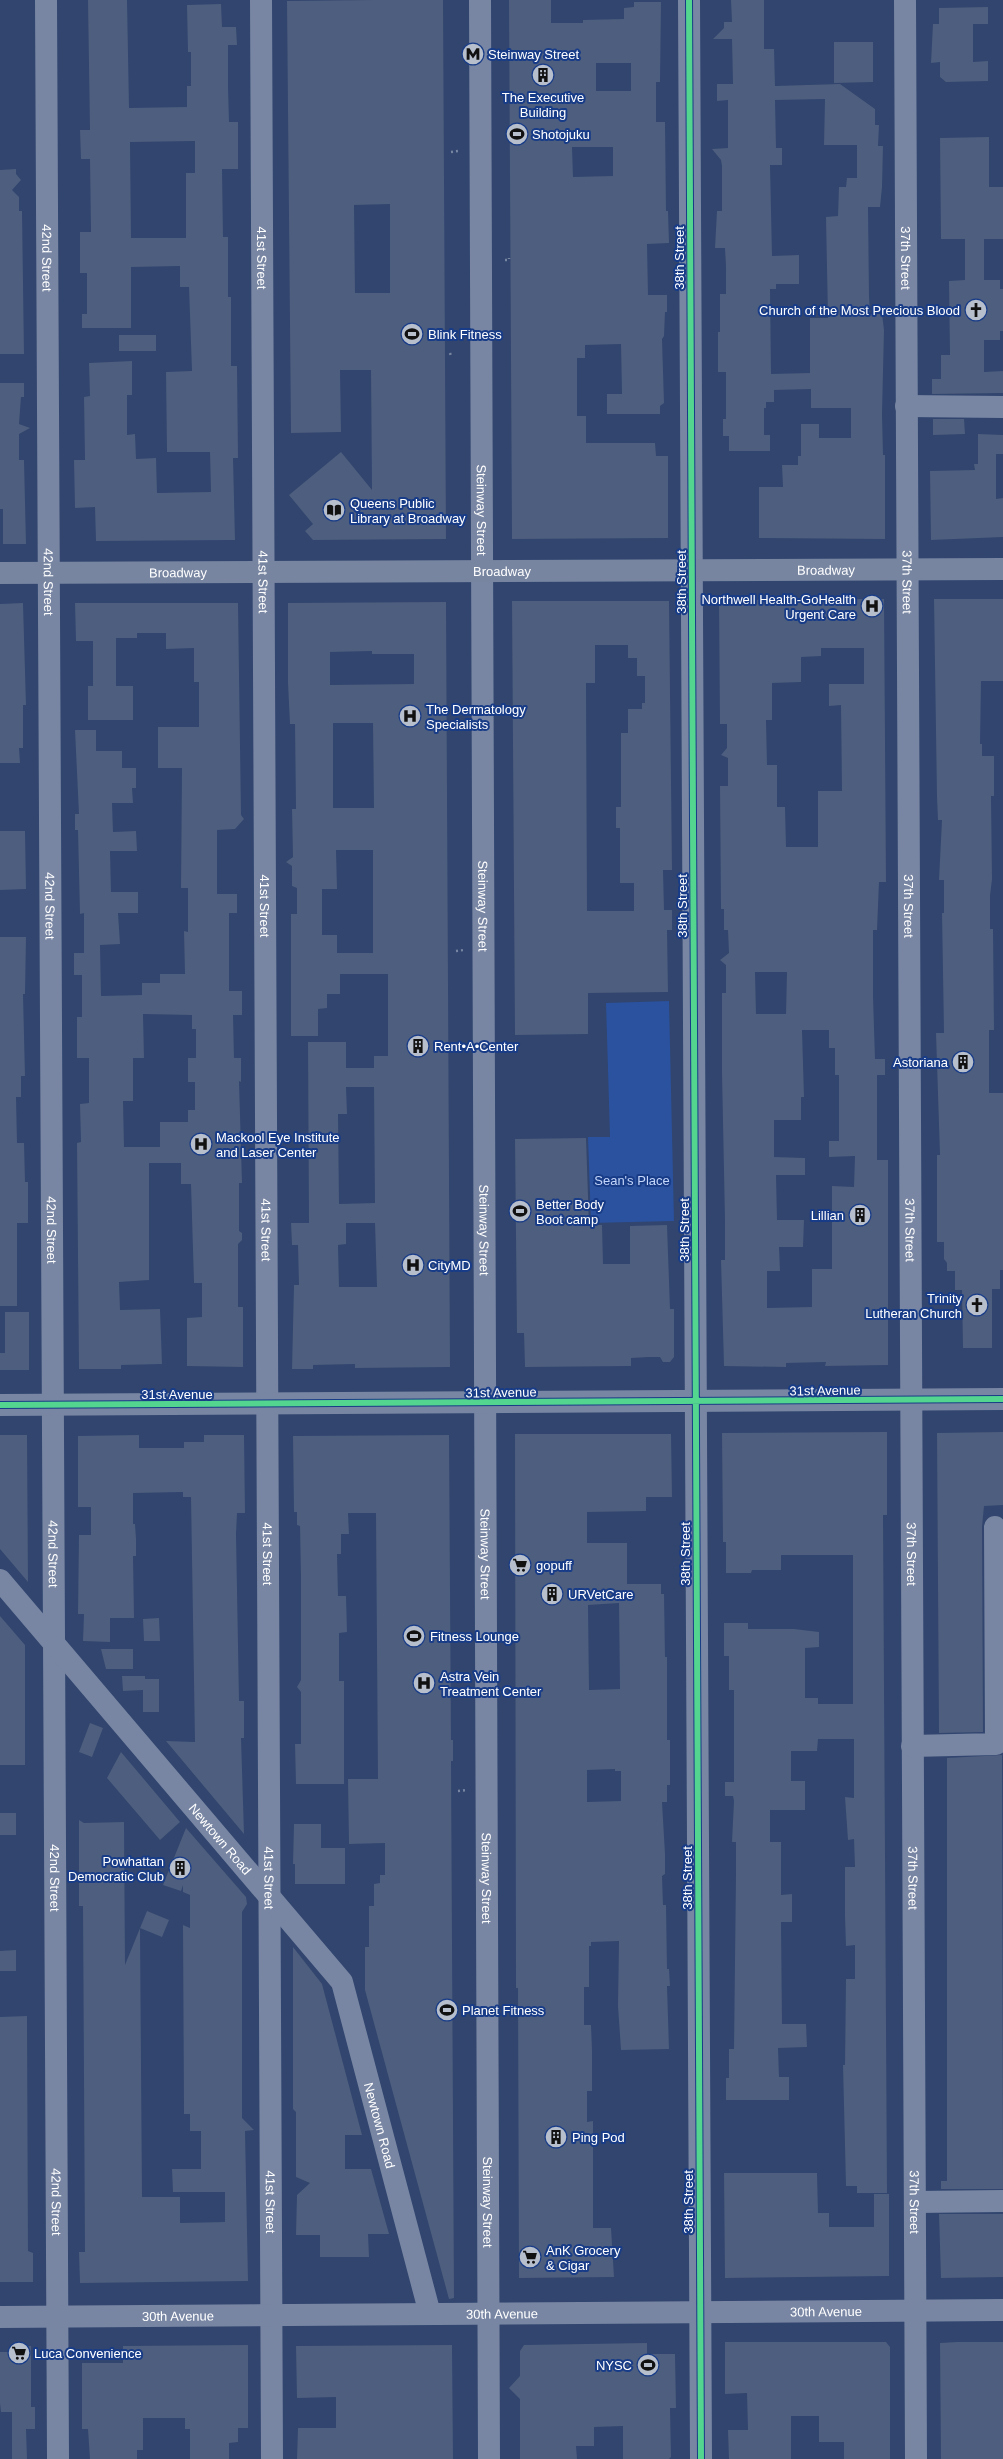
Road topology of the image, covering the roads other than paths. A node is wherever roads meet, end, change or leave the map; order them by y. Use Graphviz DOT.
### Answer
graph roads {
  1 [pos="46,0"];
  2 [pos="261,0"];
  3 [pos="480,0"];
  4 [pos="689,0"];
  5 [pos="905,0"];
  6 [pos="906,406"];
  7 [pos="1003,407"];
  8 [pos="1003,569"];
  9 [pos="692,570"];
  10 [pos="482,571"];
  11 [pos="908,571"];
  12 [pos="264,572"];
  13 [pos="0,573"];
  14 [pos="49,573"];
  15 [pos="1003,1399"];
  16 [pos="911,1400"];
  17 [pos="696,1402"];
  18 [pos="485,1403"];
  19 [pos="268,1404"];
  20 [pos="0,1405"];
  21 [pos="53,1405"];
  22 [pos="995,1527"];
  23 [pos="0,1580"];
  24 [pos="54,1642"];
  25 [pos="912,1746"];
  26 [pos="270,1896"];
  27 [pos="1003,2200"];
  28 [pos="915,2202"];
  29 [pos="915,2310"];
  30 [pos="1003,2310"];
  31 [pos="700,2312"];
  32 [pos="430,2314"];
  33 [pos="488,2314"];
  34 [pos="271,2315"];
  35 [pos="57,2317"];
  36 [pos="0,2318"];
  37 [pos="58,2459"];
  38 [pos="272,2459"];
  39 [pos="489,2459"];
  40 [pos="700,2459"];
  41 [pos="916,2459"];
  1 -- 14 [label="street, 42nd Street"];
  2 -- 12 [label="street, 41st Street"];
  3 -- 10 [label="street, Steinway Street"];
  4 -- 9 [label="street, 38th Street"];
  5 -- 6 [label="street, 37th Street"];
  6 -- 7 [label="street"];
  6 -- 11 [label="street, 37th Street"];
  8 -- 11 [label="main road, Broadway"];
  9 -- 10 [label="main road, Broadway"];
  9 -- 11 [label="main road, Broadway"];
  9 -- 17 [label="street, 38th Street"];
  10 -- 12 [label="main road, Broadway"];
  10 -- 18 [label="street, Steinway Street"];
  11 -- 16 [label="street, 37th Street"];
  12 -- 14 [label="main road, Broadway"];
  12 -- 19 [label="street, 41st Street"];
  13 -- 14 [label="main road, Broadway"];
  14 -- 21 [label="street, 42nd Street"];
  15 -- 16 [label="street, 31st Avenue"];
  16 -- 17 [label="street, 31st Avenue"];
  16 -- 25 [label="street, 37th Street"];
  17 -- 18 [label="street, 31st Avenue"];
  17 -- 31 [label="street, 38th Street"];
  18 -- 19 [label="street, 31st Avenue"];
  18 -- 33 [label="street, Steinway Street"];
  19 -- 21 [label="street, 31st Avenue"];
  19 -- 26 [label="street, 41st Street"];
  20 -- 21 [label="street, 31st Avenue"];
  21 -- 24 [label="street, 42nd Street"];
  22 -- 25 [label="street"];
  23 -- 24 [label="street, Newtown Road"];
  24 -- 26 [label="street, Newtown Road"];
  24 -- 35 [label="street, 42nd Street"];
  25 -- 28 [label="street, 37th Street"];
  26 -- 32 [label="street, Newtown Road"];
  26 -- 34 [label="street, 41st Street"];
  27 -- 28 [label="street"];
  28 -- 29 [label="street, 37th Street"];
  29 -- 30 [label="street, 30th Avenue"];
  29 -- 31 [label="street, 30th Avenue"];
  29 -- 41 [label="street, 37th Street"];
  31 -- 33 [label="street, 30th Avenue"];
  31 -- 40 [label="street, 38th Street"];
  32 -- 33 [label="street, 30th Avenue"];
  32 -- 34 [label="street, 30th Avenue"];
  33 -- 39 [label="street, Steinway Street"];
  34 -- 35 [label="street, 30th Avenue"];
  34 -- 38 [label="street, 41st Street"];
  35 -- 36 [label="street, 30th Avenue"];
  35 -- 37 [label="street, 42nd Street"];
}
